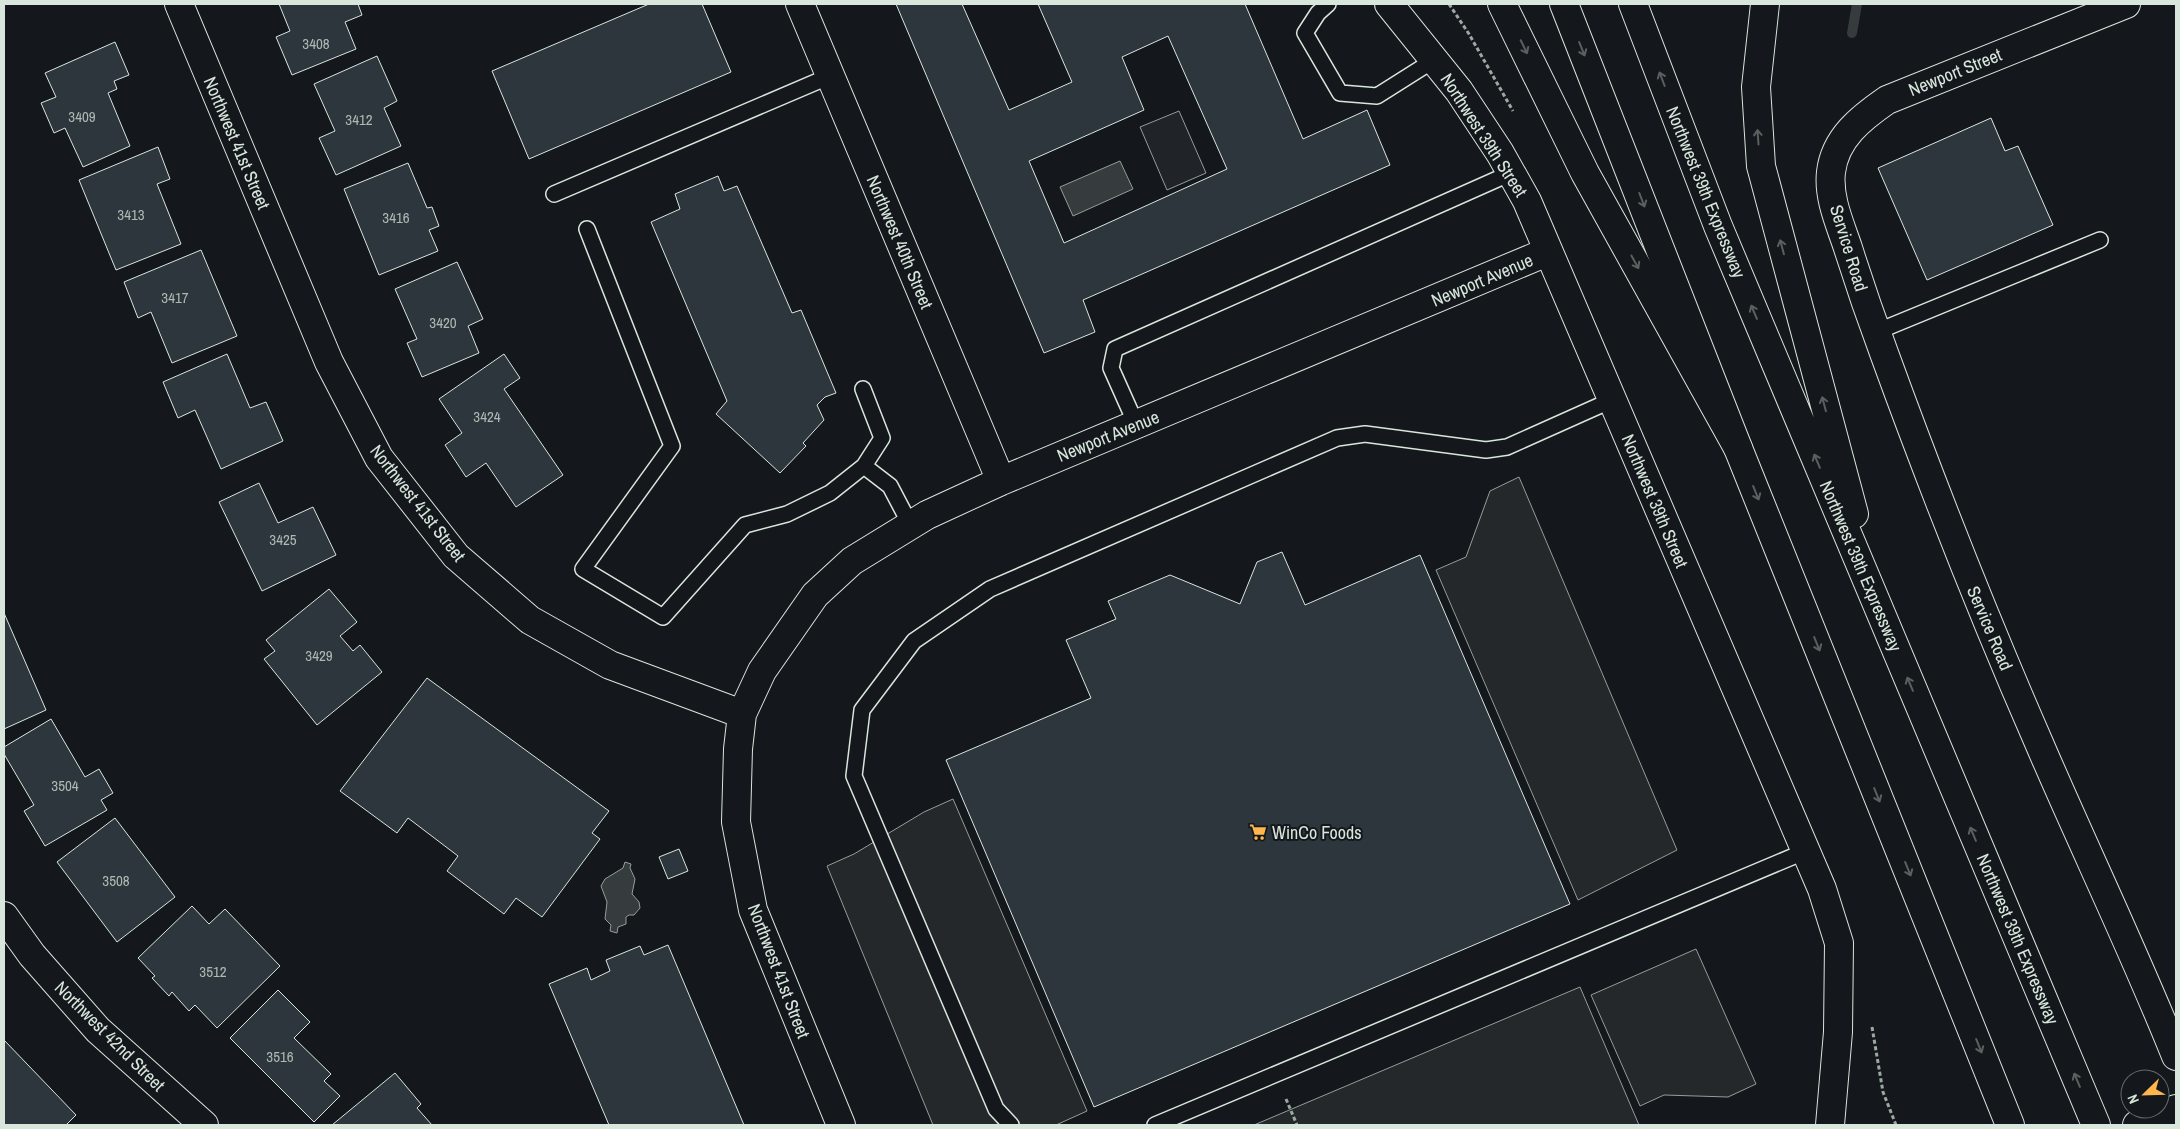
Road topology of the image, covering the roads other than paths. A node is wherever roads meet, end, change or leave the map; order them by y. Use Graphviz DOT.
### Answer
graph roads {
  1 [pos="179,4"];
  2 [pos="800,4"];
  3 [pos="1328,4"];
  4 [pos="1389,4"];
  5 [pos="1502,4"];
  6 [pos="1564,4"];
  7 [pos="1632,4"];
  8 [pos="1765,4"];
  9 [pos="2126,4"];
  10 [pos="1434,60"];
  11 [pos="830,76"];
  12 [pos="1511,173"];
  13 [pos="1831,188"];
  14 [pos="554,194"];
  15 [pos="586,229"];
  16 [pos="2100,240"];
  17 [pos="1547,252"];
  18 [pos="1876,332"];
  19 [pos="863,389"];
  20 [pos="1612,400"];
  21 [pos="1136,424"];
  22 [pos="1738,448"];
  23 [pos="864,466"];
  24 [pos="1001,480"];
  25 [pos="911,526"];
  26 [pos="1883,620"];
  27 [pos="742,714"];
  28 [pos="1806,850"];
  29 [pos="4,916"];
  30 [pos="2176,1056"];
  31 [pos="2176,1108"];
  32 [pos="204,1125"];
  33 [pos="841,1125"];
  34 [pos="1011,1125"];
  35 [pos="1155,1125"];
  36 [pos="1830,1125"];
  37 [pos="2010,1125"];
  38 [pos="2096,1125"];
  39 [pos="2137,1125"];
  1 -- 27 [label="main road, Northwest 41st Street"];
  2 -- 11 [label="main road, Northwest 40th Street"];
  3 -- 10 [label="lane"];
  4 -- 10 [label="main road, Northwest 39th Street"];
  5 -- 22 [label="main road, one-way"];
  6 -- 22 [label="main road, one-way"];
  26 -- 7 [label="main road, Northwest 39th Expressway, one-way"];
  26 -- 8 [label="main road, one-way"];
  9 -- 13 [label="main road, Newport Street"];
  10 -- 12 [label="main road, Northwest 39th Street"];
  11 -- 14 [label="lane"];
  11 -- 24 [label="main road, Northwest 40th Street"];
  12 -- 17 [label="main road, Northwest 39th Street"];
  12 -- 21 [label="lane"];
  13 -- 18 [label="main road, Service Road"];
  15 -- 23 [label="lane"];
  16 -- 18 [label="lane"];
  17 -- 20 [label="main road, Northwest 39th Street"];
  17 -- 21 [label="main road, Newport Avenue"];
  18 -- 30 [label="main road, Service Road"];
  19 -- 23 [label="lane"];
  20 -- 28 [label="main road, Northwest 39th Street"];
  20 -- 34 [label="lane"];
  21 -- 24 [label="main road, Newport Avenue"];
  22 -- 37 [label="main road, one-way"];
  23 -- 25 [label="lane"];
  24 -- 25 [label="main road, Newport Avenue"];
  25 -- 27 [label="main road, Newport Avenue"];
  38 -- 26 [label="main road, Northwest 39th Expressway, one-way"];
  27 -- 33 [label="main road, Northwest 41st Street"];
  28 -- 35 [label="lane"];
  28 -- 36 [label="main road, Northwest 39th Street"];
  29 -- 32 [label="main road, Northwest 42nd Street"];
  31 -- 39 [label="main road"];
}
